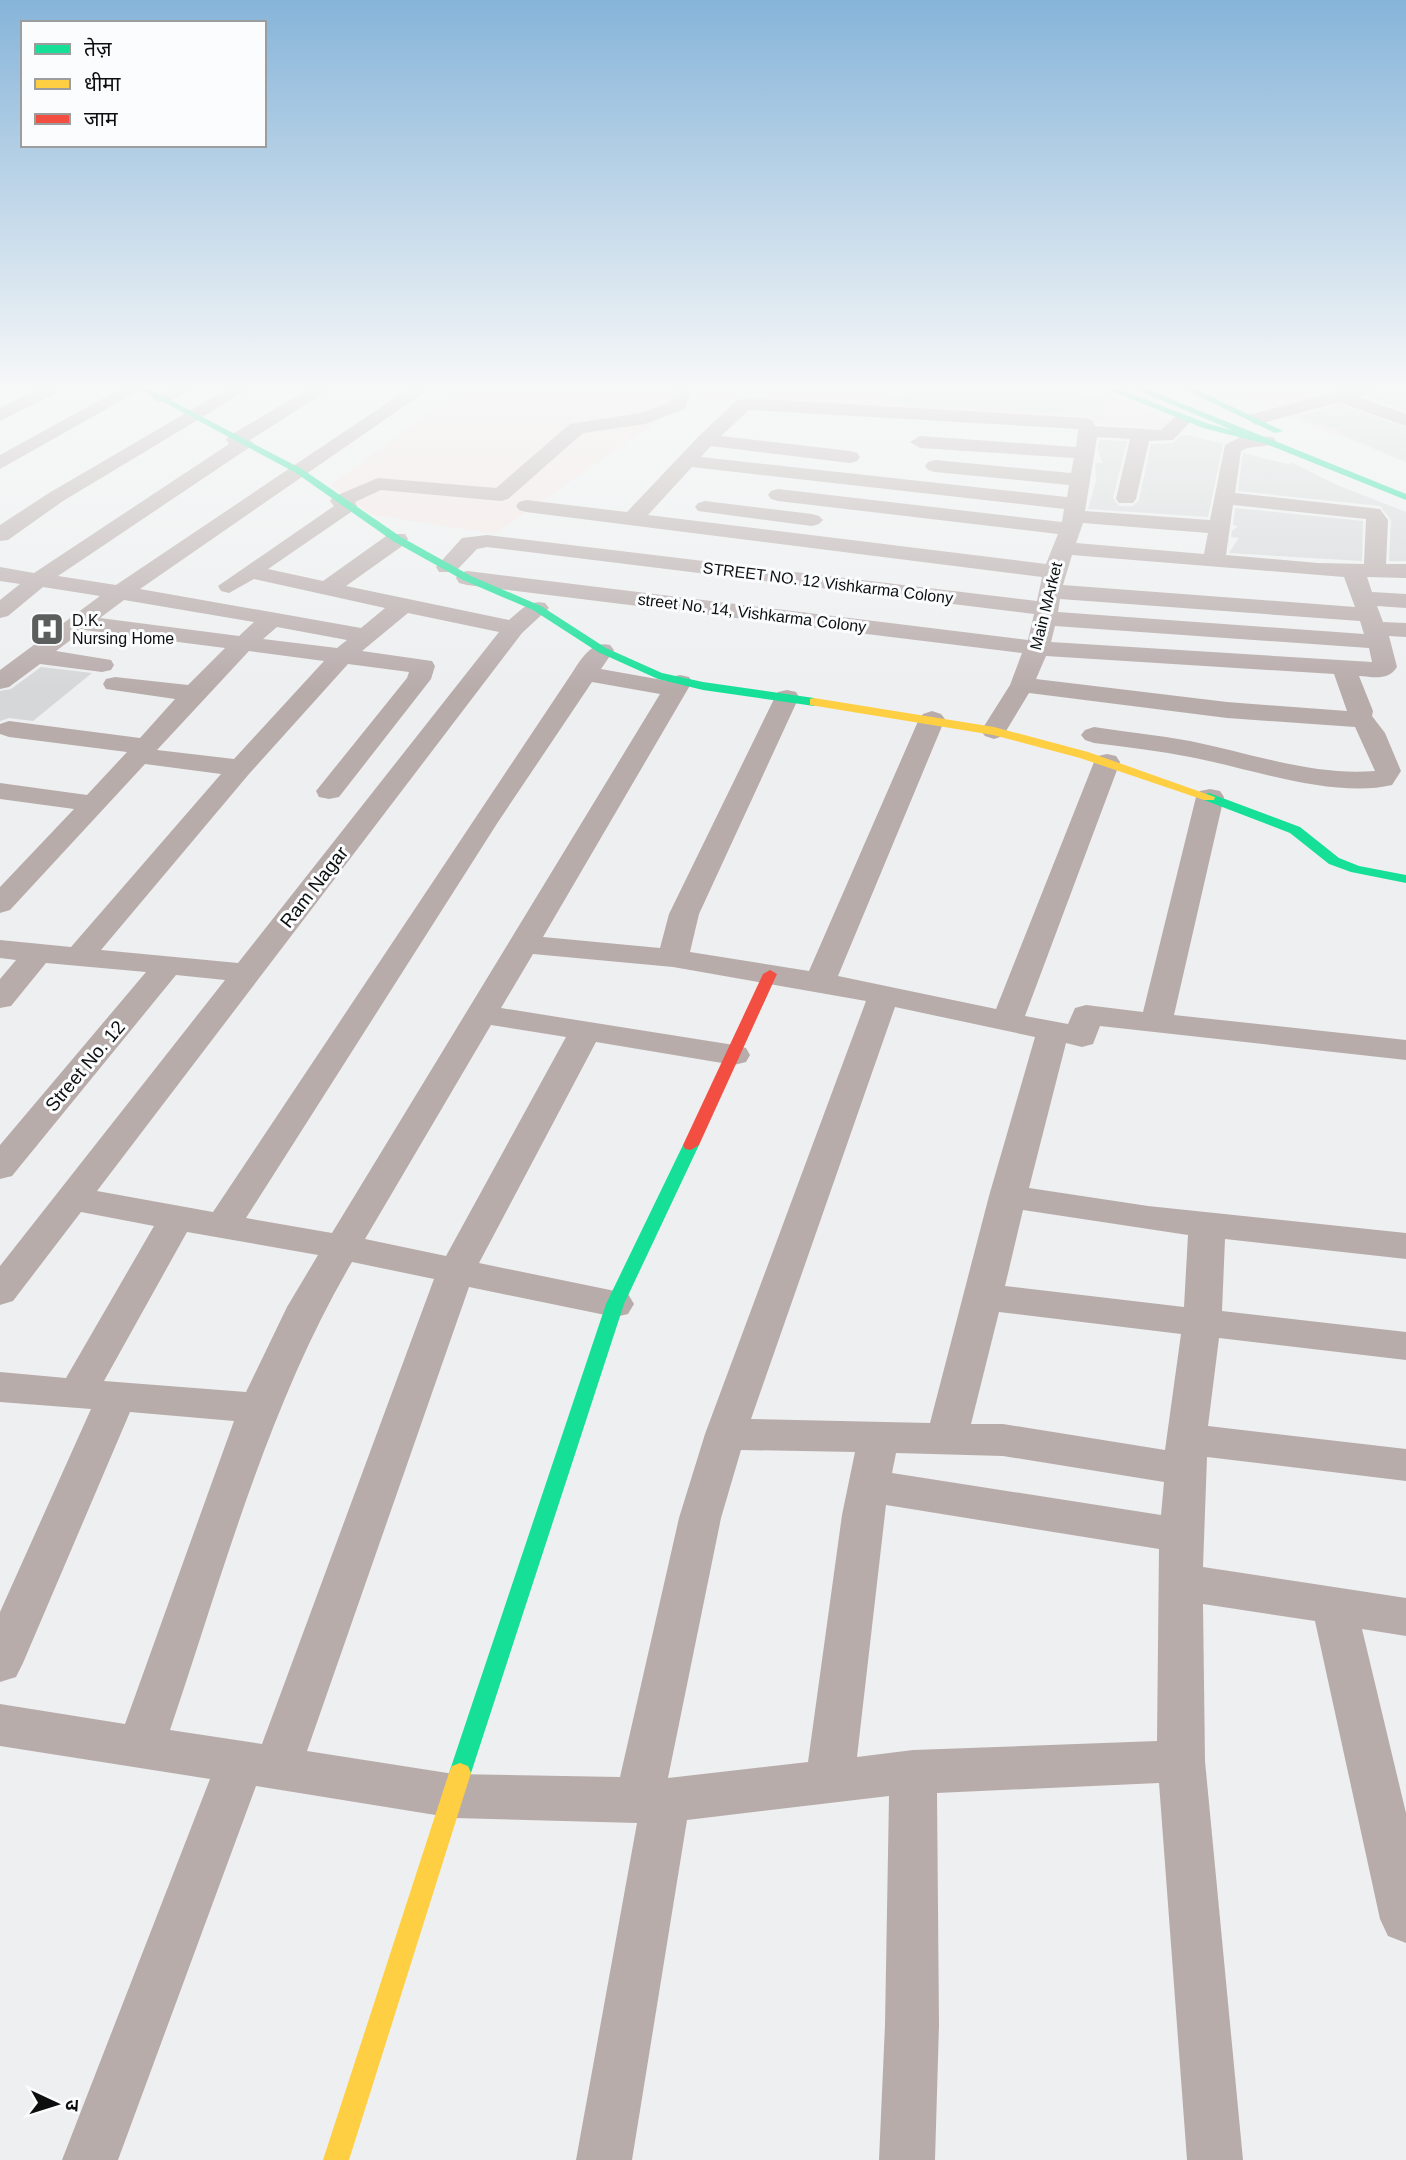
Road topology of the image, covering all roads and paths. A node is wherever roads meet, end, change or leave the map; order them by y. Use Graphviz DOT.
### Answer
graph roads {
  1 [pos="68,490"];
  2 [pos="170,490"];
  3 [pos="271,490"];
  4 [pos="324,490"];
  5 [pos="368,490"];
  6 [pos="443,490"];
  7 [pos="507,490"];
  8 [pos="658,490"];
  9 [pos="902,490"];
  10 [pos="912,490"];
  11 [pos="1077,490"];
  12 [pos="1128,490"];
  13 [pos="1225,490"];
  14 [pos="1390,490"];
  15 [pos="760,492"];
  16 [pos="1406,497"];
  17 [pos="1223,498"];
  18 [pos="1126,499"];
  19 [pos="648,500"];
  20 [pos="343,504"];
  21 [pos="526,506"];
  22 [pos="894,508"];
  23 [pos="632,520"];
  24 [pos="845,524"];
  25 [pos="0,535"];
  26 [pos="397,539"];
  27 [pos="1216,543"];
  28 [pos="874,550"];
  29 [pos="1059,559"];
  30 [pos="1368,565"];
  31 [pos="1406,571"];
  32 [pos="250,572"];
  33 [pos="457,573"];
  34 [pos="0,574"];
  35 [pos="38,580"];
  36 [pos="229,586"];
  37 [pos="327,589"];
  38 [pos="119,593"];
  39 [pos="1406,601"];
  40 [pos="403,605"];
  41 [pos="537,608"];
  42 [pos="0,611"];
  43 [pos="271,620"];
  44 [pos="1371,621"];
  45 [pos="81,623"];
  46 [pos="513,628"];
  47 [pos="1406,630"];
  48 [pos="364,636"];
  49 [pos="241,644"];
  50 [pos="1037,648"];
  51 [pos="36,656"];
  52 [pos="342,656"];
  53 [pos="593,661"];
  54 [pos="1344,669"];
  55 [pos="0,682"];
  56 [pos="1023,685"];
  57 [pos="678,686"];
  58 [pos="191,694"];
  59 [pos="788,697"];
  60 [pos="1113,698"];
  61 [pos="1359,716"];
  62 [pos="932,719"];
  63 [pos="3,731"];
  64 [pos="994,731"];
  65 [pos="1378,747"];
  66 [pos="1406,749"];
  67 [pos="1095,750"];
  68 [pos="141,751"];
  69 [pos="240,768"];
  70 [pos="0,791"];
  71 [pos="329,791"];
  72 [pos="1210,797"];
  73 [pos="93,804"];
  74 [pos="0,866"];
  75 [pos="32,870"];
  76 [pos="1406,879"];
  77 [pos="0,904"];
  78 [pos="525,944"];
  79 [pos="0,949"];
  80 [pos="40,953"];
  81 [pos="80,955"];
  82 [pos="673,958"];
  83 [pos="169,964"];
  84 [pos="245,973"];
  85 [pos="770,974"];
  86 [pos="820,982"];
  87 [pos="884,995"];
  88 [pos="0,999"];
  89 [pos="482,1014"];
  90 [pos="1007,1022"];
  91 [pos="1156,1023"];
  92 [pos="586,1031"];
  93 [pos="1053,1031"];
  94 [pos="1406,1050"];
  95 [pos="734,1055"];
  96 [pos="0,1168"];
  97 [pos="1007,1196"];
  98 [pos="74,1199"];
  99 [pos="178,1216"];
  100 [pos="223,1225"];
  101 [pos="1207,1225"];
  102 [pos="341,1247"];
  103 [pos="1406,1247"];
  104 [pos="456,1271"];
  105 [pos="0,1292"];
  106 [pos="984,1297"];
  107 [pos="615,1304"];
  108 [pos="1202,1324"];
  109 [pos="1406,1346"];
  110 [pos="0,1387"];
  111 [pos="97,1393"];
  112 [pos="258,1408"];
  113 [pos="725,1434"];
  114 [pos="879,1437"];
  115 [pos="947,1437"];
  116 [pos="1186,1454"];
  117 [pos="1406,1465"];
  118 [pos="868,1486"];
  119 [pos="1181,1559"];
  120 [pos="1334,1606"];
  121 [pos="1406,1617"];
  122 [pos="0,1663"];
  123 [pos="0,1726"];
  124 [pos="141,1745"];
  125 [pos="1181,1762"];
  126 [pos="259,1765"];
  127 [pos="913,1772"];
  128 [pos="830,1782"];
  129 [pos="454,1796"];
  130 [pos="653,1800"];
  131 [pos="1406,1919"];
  132 [pos="90,2160"];
  133 [pos="336,2160"];
  134 [pos="604,2160"];
  135 [pos="907,2160"];
  136 [pos="1215,2160"];
  1 -- 25 [label="street"];
  2 -- 35 [label="street"];
  3 -- 38 [label="street"];
  4 -- 20 [label="street"];
  5 -- 20 [label="street"];
  6 -- 7 [label="street"];
  8 -- 19 [label="street"];
  9 -- 22 [label="street"];
  10 -- 29 [label="street"];
  11 -- 29 [label="street, Main MArket"];
  12 -- 18 [label="street"];
  13 -- 17 [label="street"];
  14 -- 16 [label="street"];
  15 -- 22 [label="street"];
  17 -- 27 [label="street"];
  17 -- 30 [label="street"];
  19 -- 23 [label="street"];
  19 -- 24 [label="street"];
  20 -- 26 [label="street"];
  20 -- 32 [label="street"];
  21 -- 23 [label="street"];
  22 -- 28 [label="street"];
  22 -- 29 [label="street"];
  23 -- 28 [label="street"];
  26 -- 33 [label="street"];
  26 -- 37 [label="street"];
  27 -- 29 [label="street"];
  27 -- 29 [label="street"];
  27 -- 30 [label="street"];
  28 -- 29 [label="street"];
  29 -- 33 [label="street, STREET NO. 12 Vishkarma Colony"];
  29 -- 44 [label="street"];
  29 -- 50 [label="street, Main MArket"];
  30 -- 31 [label="street"];
  30 -- 44 [label="street"];
  32 -- 36 [label="street"];
  32 -- 37 [label="street"];
  33 -- 41 [label="street"];
  33 -- 50 [label="street, street No. 14, Vishkarma Colony"];
  34 -- 35 [label="street"];
  35 -- 38 [label="street"];
  35 -- 42 [label="street"];
  37 -- 40 [label="street"];
  38 -- 43 [label="street"];
  38 -- 45 [label="street"];
  39 -- 44 [label="street"];
  40 -- 46 [label="street"];
  40 -- 48 [label="street"];
  41 -- 46 [label="street, Ram Nagar"];
  41 -- 53 [label="street"];
  43 -- 48 [label="street"];
  43 -- 49 [label="street"];
  44 -- 47 [label="street"];
  44 -- 54 [label="street, street No. 14, Vishkarma Colony"];
  45 -- 49 [label="street"];
  45 -- 51 [label="street"];
  46 -- 84 [label="street, Ram Nagar"];
  48 -- 52 [label="street"];
  49 -- 52 [label="street"];
  49 -- 58 [label="street"];
  50 -- 54 [label="street, street No. 14, Vishkarma Colony"];
  50 -- 56 [label="street, Main MArket"];
  51 -- 55 [label="street"];
  51 -- 58 [label="street"];
  52 -- 69 [label="street"];
  52 -- 71 [label="street"];
  53 -- 57 [label="street"];
  53 -- 100 [label="street"];
  54 -- 61 [label="street"];
  56 -- 60 [label="street"];
  56 -- 64 [label="street, Main MArket"];
  57 -- 59 [label="street"];
  57 -- 78 [label="street"];
  58 -- 68 [label="street"];
  59 -- 62 [label="street"];
  59 -- 82 [label="street"];
  60 -- 61 [label="street"];
  60 -- 67 [label="street"];
  61 -- 65 [label="street"];
  62 -- 64 [label="street"];
  62 -- 86 [label="street"];
  63 -- 68 [label="street"];
  64 -- 67 [label="street"];
  65 -- 66 [label="street"];
  65 -- 67 [label="street"];
  67 -- 72 [label="street"];
  67 -- 90 [label="street"];
  68 -- 69 [label="street"];
  68 -- 73 [label="street"];
  69 -- 81 [label="street"];
  70 -- 73 [label="street"];
  72 -- 76 [label="street"];
  72 -- 91 [label="street"];
  73 -- 75 [label="street"];
  74 -- 75 [label="street"];
  75 -- 77 [label="street"];
  78 -- 82 [label="street"];
  78 -- 89 [label="street"];
  79 -- 80 [label="street"];
  80 -- 81 [label="street"];
  80 -- 88 [label="street"];
  81 -- 83 [label="street"];
  82 -- 85 [label="street"];
  83 -- 84 [label="street"];
  83 -- 96 [label="street, Street No. 12"];
  84 -- 98 [label="street, Ram Nagar"];
  85 -- 86 [label="street"];
  85 -- 95 [label="street"];
  86 -- 87 [label="street"];
  87 -- 90 [label="street"];
  87 -- 113 [label="street"];
  89 -- 92 [label="street"];
  89 -- 102 [label="street"];
  90 -- 93 [label="street"];
  91 -- 93 [label="street"];
  91 -- 94 [label="street"];
  92 -- 95 [label="street"];
  92 -- 104 [label="street"];
  93 -- 97 [label="street"];
  95 -- 107 [label="street"];
  97 -- 101 [label="street"];
  97 -- 106 [label="street"];
  98 -- 99 [label="street"];
  98 -- 105 [label="street, Ram Nagar"];
  99 -- 100 [label="street"];
  99 -- 111 [label="street"];
  100 -- 102 [label="street"];
  101 -- 103 [label="street"];
  101 -- 108 [label="street"];
  102 -- 104 [label="street"];
  102 -- 112 [label="street"];
  104 -- 107 [label="street"];
  104 -- 126 [label="street"];
  106 -- 108 [label="street"];
  106 -- 115 [label="street"];
  107 -- 129 [label="street"];
  108 -- 109 [label="street"];
  108 -- 116 [label="street"];
  110 -- 111 [label="street"];
  111 -- 112 [label="street"];
  111 -- 122 [label="street"];
  112 -- 124 [label="street"];
  113 -- 114 [label="street"];
  113 -- 130 [label="street"];
  114 -- 115 [label="street"];
  114 -- 118 [label="street"];
  115 -- 116 [label="street"];
  116 -- 117 [label="street"];
  116 -- 119 [label="street"];
  118 -- 119 [label="street"];
  118 -- 128 [label="street"];
  119 -- 120 [label="street"];
  119 -- 125 [label="street"];
  120 -- 121 [label="street"];
  120 -- 131 [label="street"];
  123 -- 124 [label="street"];
  124 -- 126 [label="street"];
  125 -- 127 [label="street"];
  125 -- 136 [label="street"];
  126 -- 129 [label="street"];
  126 -- 132 [label="street"];
  127 -- 128 [label="street"];
  127 -- 135 [label="street"];
  128 -- 130 [label="street"];
  129 -- 130 [label="street"];
  129 -- 133 [label="street"];
  130 -- 134 [label="street"];
}
